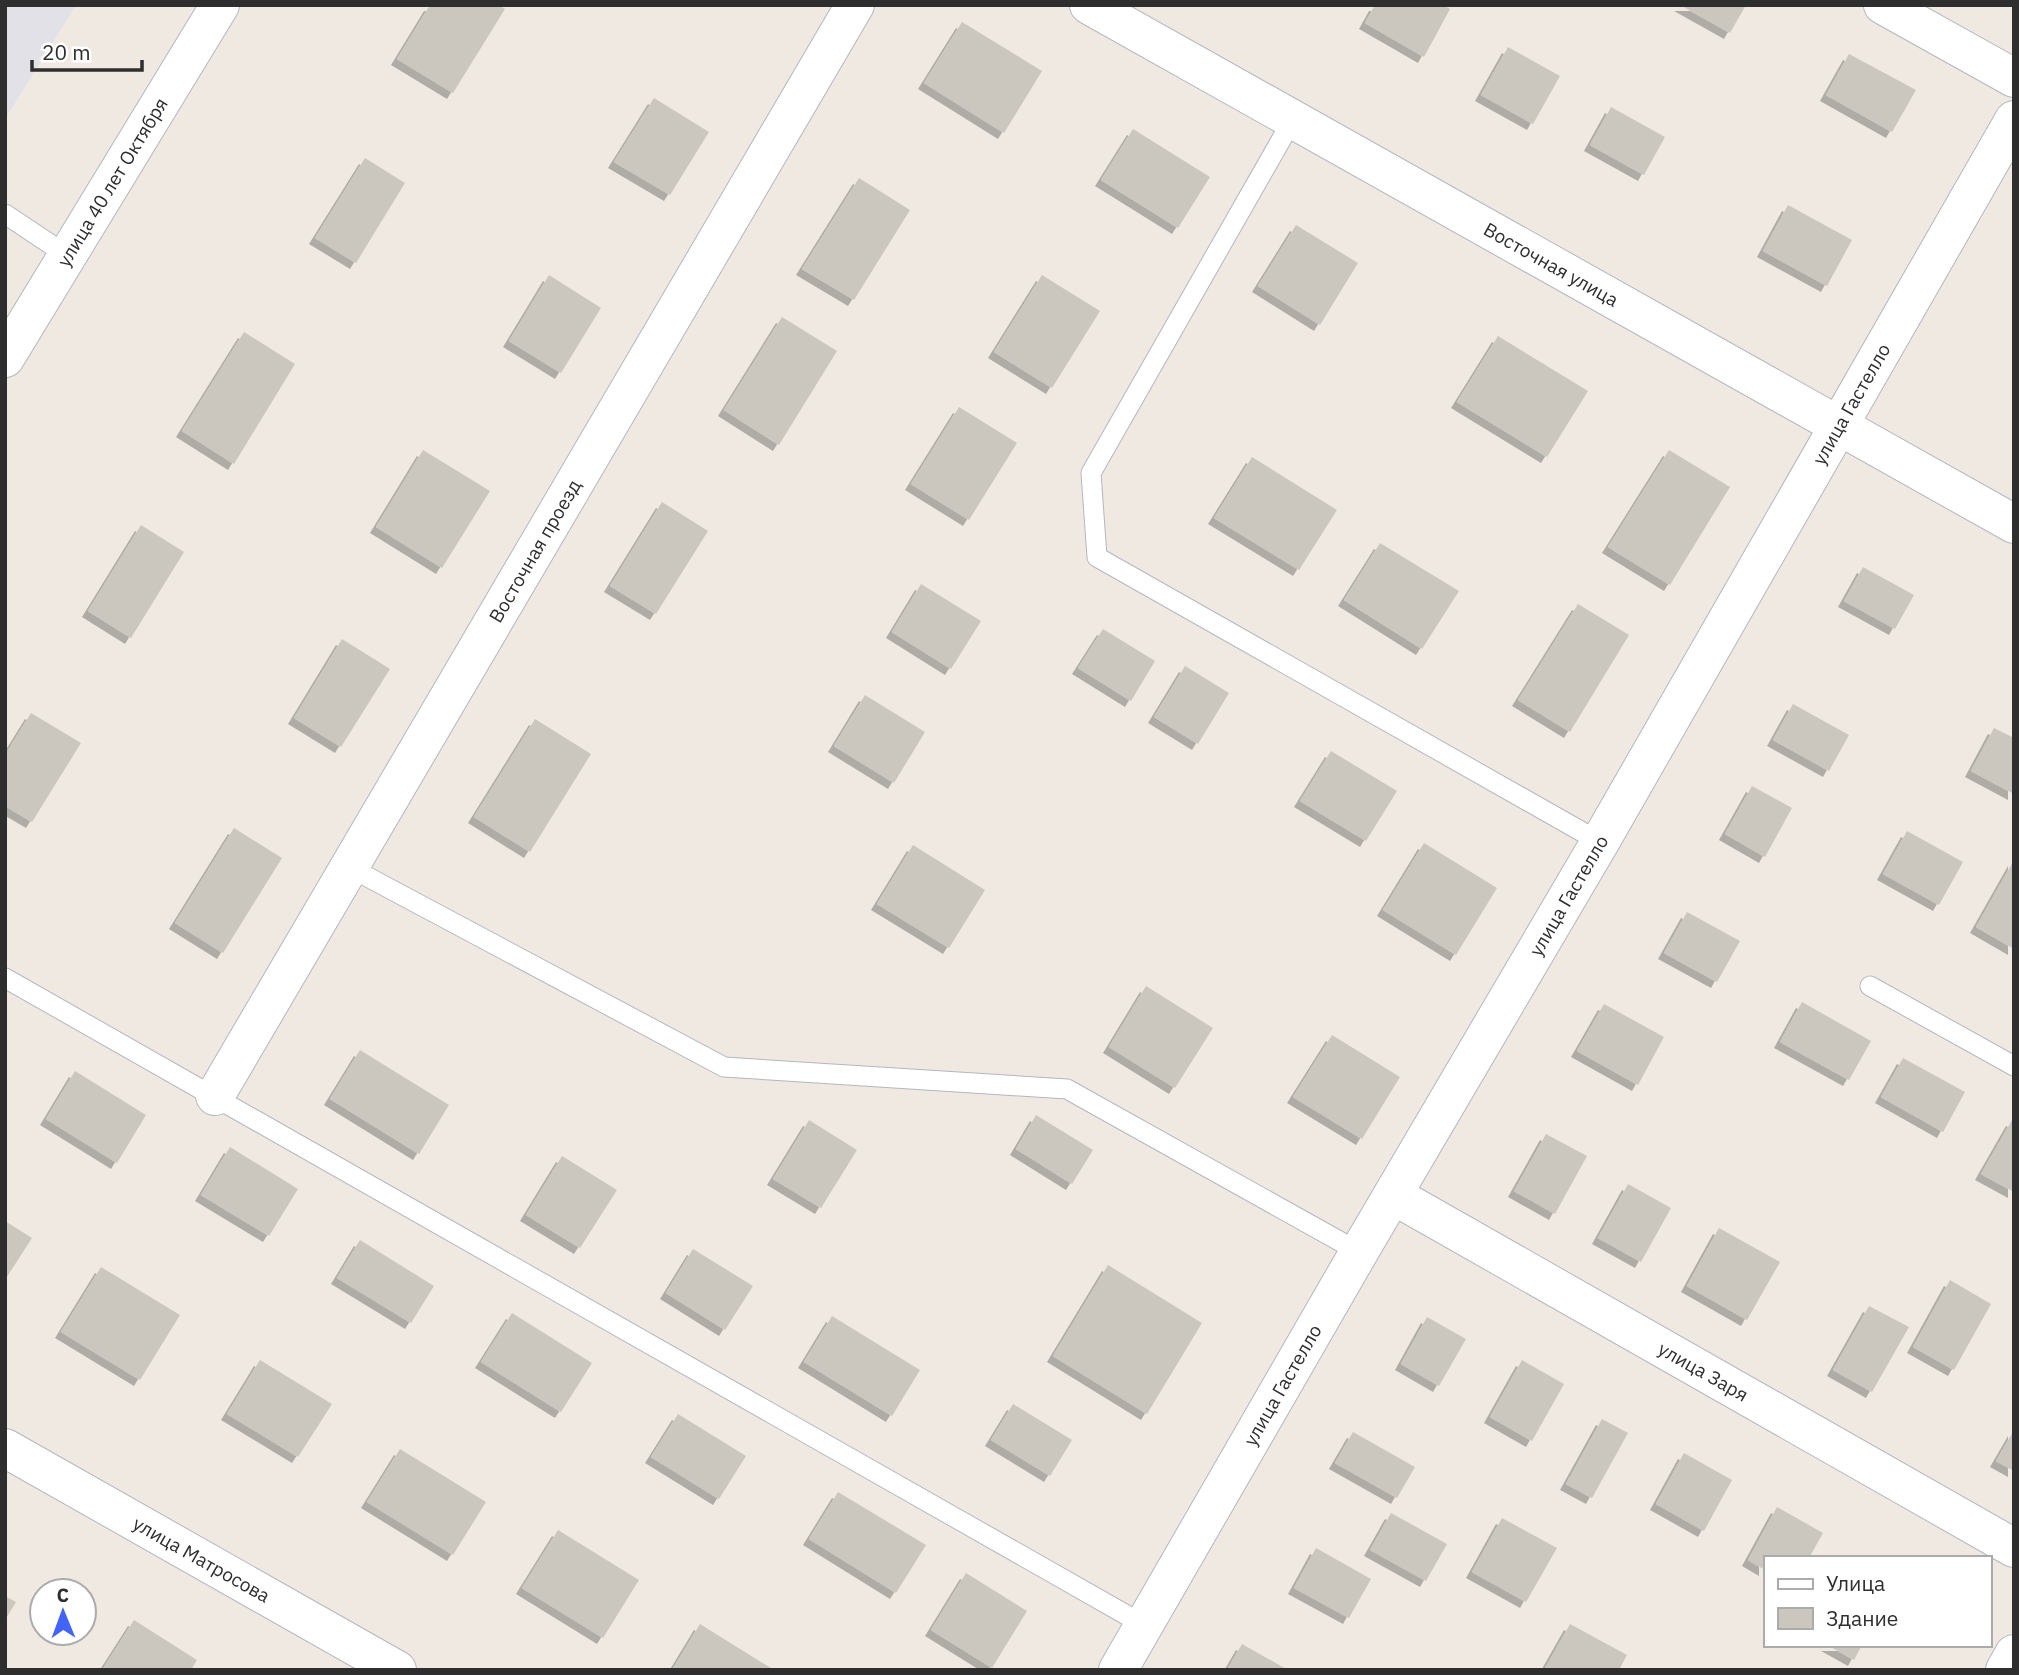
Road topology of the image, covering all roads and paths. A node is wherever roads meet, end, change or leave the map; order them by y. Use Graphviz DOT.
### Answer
graph roads {
  1 [pos="220,5"];
  2 [pos="855,5"];
  3 [pos="1089,5"];
  4 [pos="1883,5"];
  5 [pos="2014,78"];
  6 [pos="1293,119"];
  7 [pos="2014,120"];
  8 [pos="5,214"];
  9 [pos="68,256"];
  10 [pos="5,358"];
  11 [pos="1838,425"];
  12 [pos="2014,524"];
  13 [pos="1600,842"];
  14 [pos="349,867"];
  15 [pos="5,978"];
  16 [pos="1870,986"];
  17 [pos="2014,1066"];
  18 [pos="215,1096"];
  19 [pos="1393,1195"];
  20 [pos="1359,1252"];
  21 [pos="5,1448"];
  22 [pos="2014,1548"];
  23 [pos="1144,1625"];
  24 [pos="2014,1654"];
  25 [pos="397,1670"];
  26 [pos="1118,1670"];
  27 [pos="2005,1670"];
  1 -- 9 [label="street, улица 40 лет Октября"];
  2 -- 14 [label="street, Восточная проезд"];
  3 -- 6 [label="street, Восточная улица"];
  4 -- 5 [label="street"];
  6 -- 11 [label="street, Восточная улица"];
  6 -- 13 [label="lane"];
  7 -- 11 [label="street, улица Гастелло"];
  8 -- 9 [label="lane"];
  9 -- 10 [label="street, улица 40 лет Октября"];
  11 -- 12 [label="street, Восточная улица"];
  11 -- 13 [label="street, улица Гастелло"];
  13 -- 19 [label="street, улица Гастелло"];
  14 -- 18 [label="street, Восточная проезд"];
  14 -- 20 [label="lane"];
  15 -- 18 [label="lane"];
  16 -- 17 [label="lane"];
  18 -- 23 [label="lane"];
  19 -- 20 [label="street, улица Гастелло"];
  19 -- 22 [label="street, улица Заря"];
  20 -- 23 [label="street, улица Гастелло"];
  21 -- 25 [label="street, улица Матросова"];
  23 -- 26 [label="street, улица Гастелло"];
  24 -- 27 [label="street"];
}
